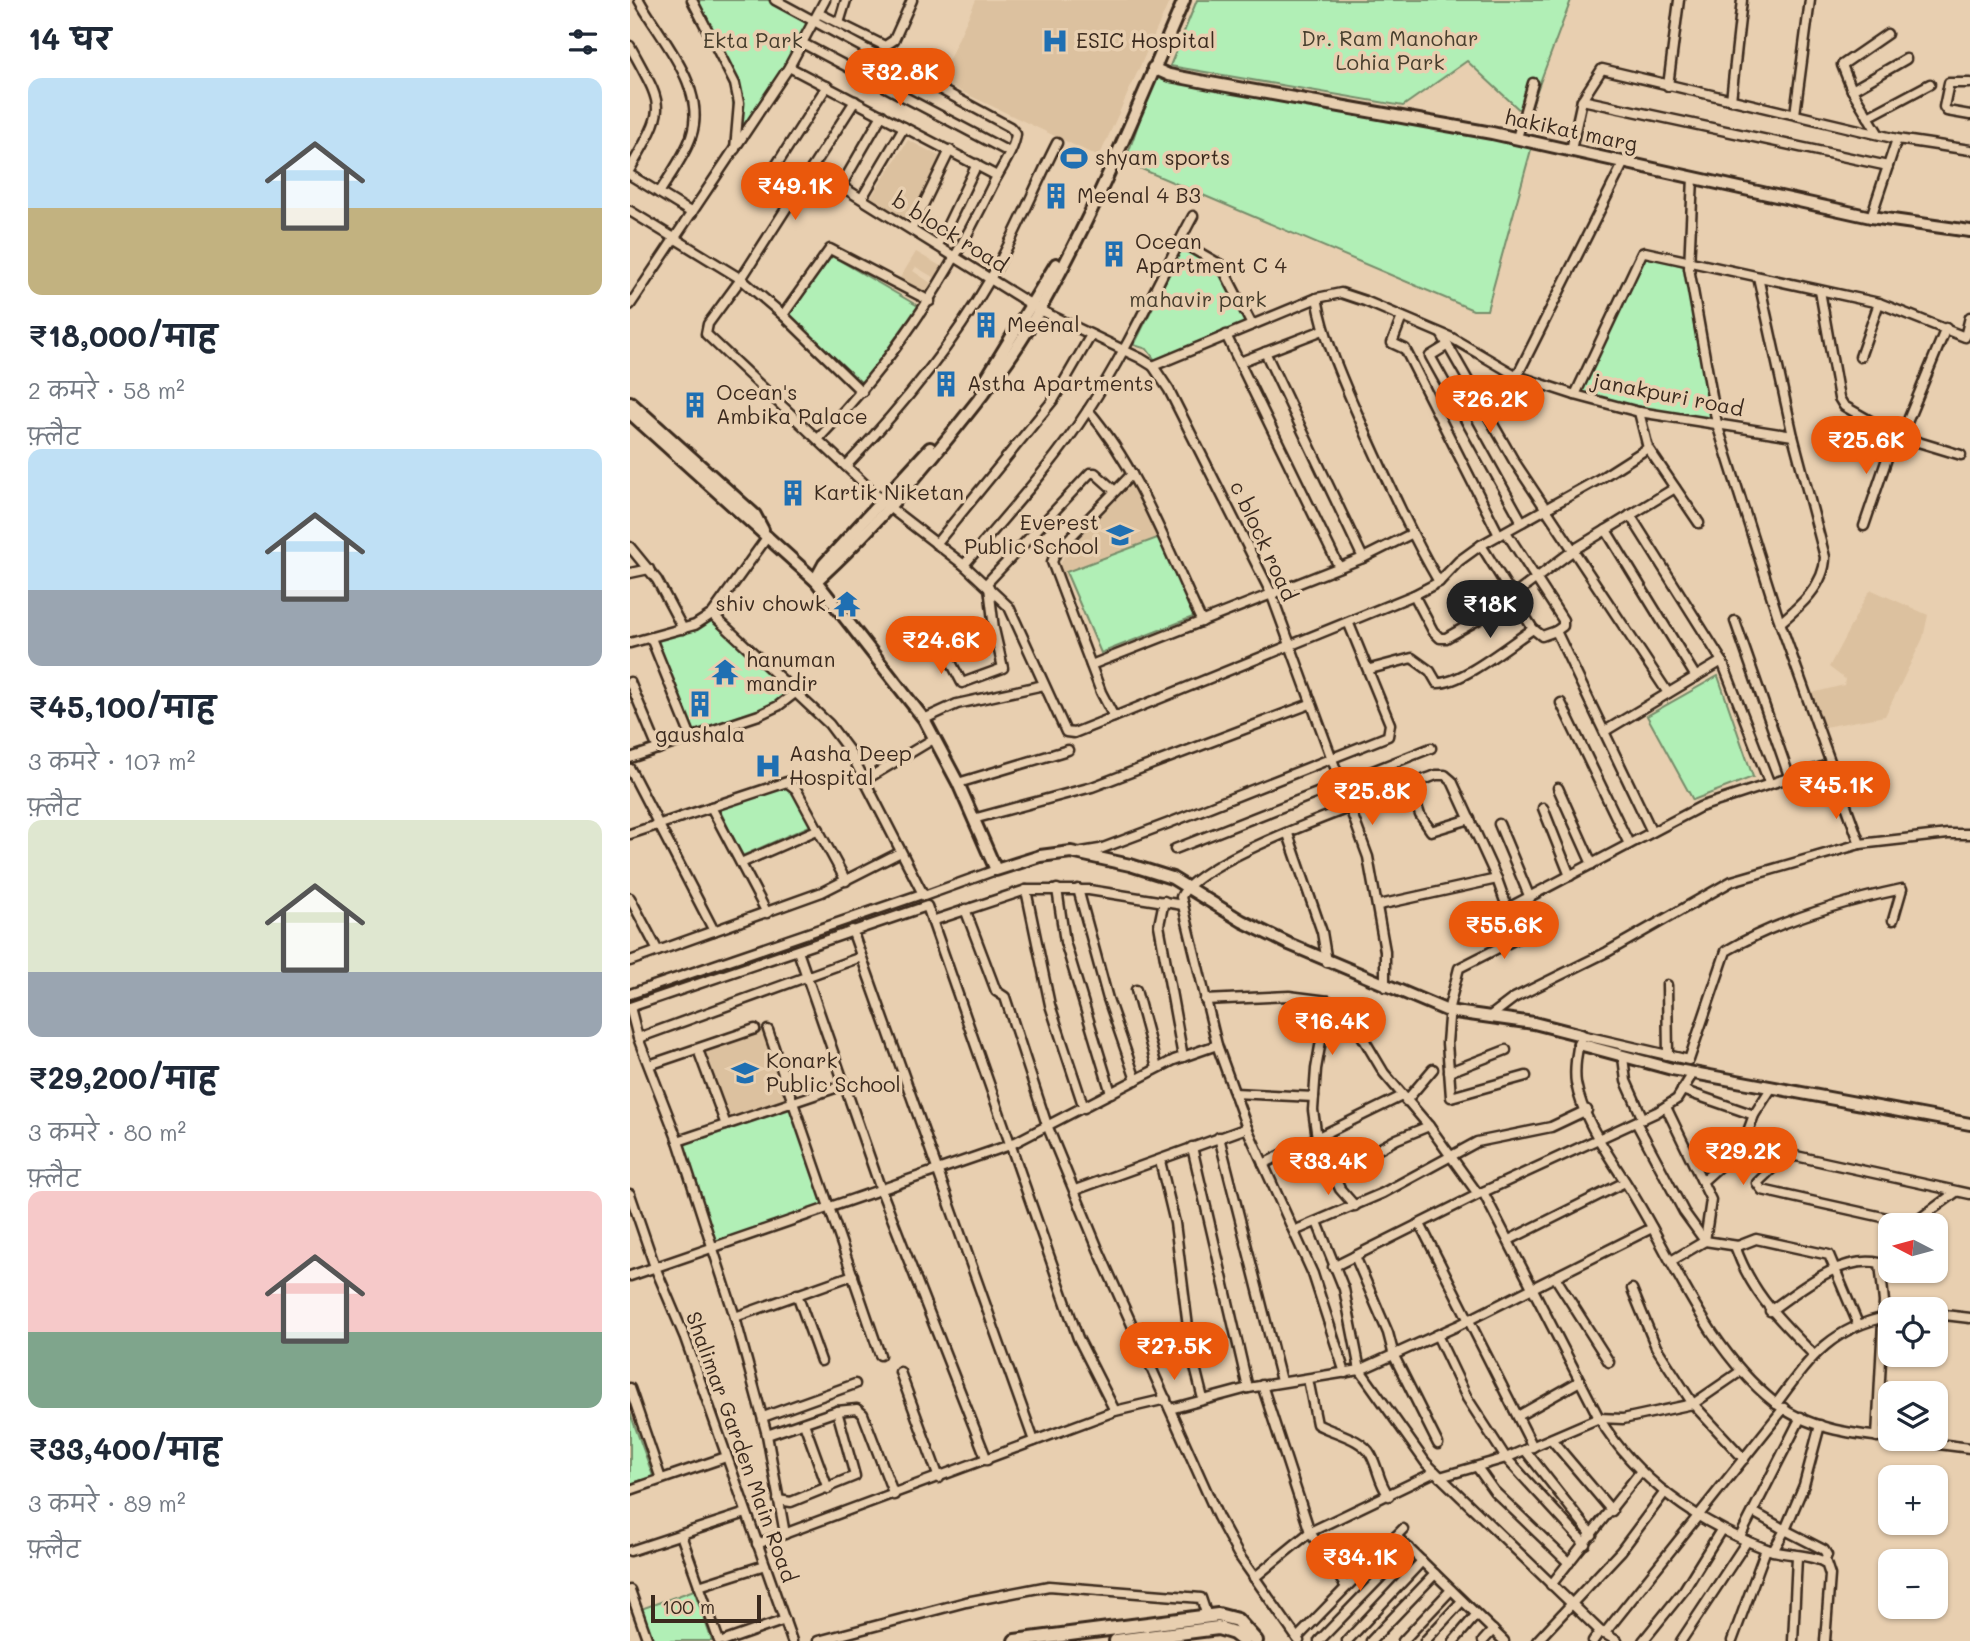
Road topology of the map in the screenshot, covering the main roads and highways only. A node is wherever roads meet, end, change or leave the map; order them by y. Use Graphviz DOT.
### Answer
graph roads {
  1 [pos="1015,1641"];
  2 [pos="1116,1641"];
  3 [pos="1244,1641"];
  4 [pos="1256,1641"];
  1 -- 4 [label="main road"];
  2 -- 3 [label="main road"];
}
